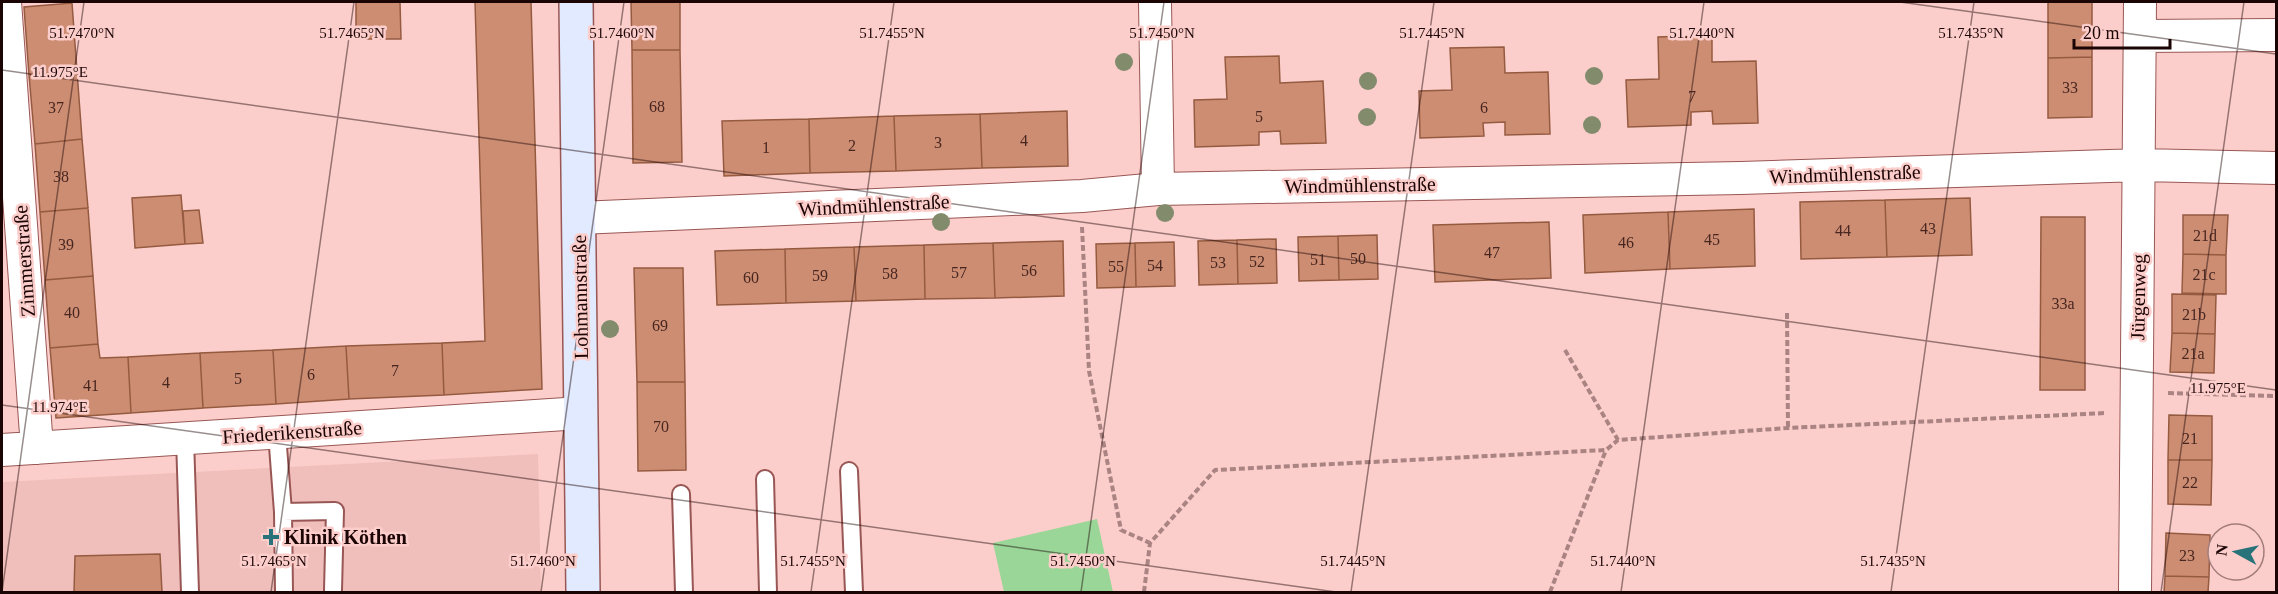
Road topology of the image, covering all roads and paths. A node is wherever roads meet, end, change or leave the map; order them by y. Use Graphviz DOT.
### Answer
graph roads {
  1 [pos="5,2"];
  2 [pos="576,2"];
  3 [pos="1155,2"];
  4 [pos="2140,2"];
  5 [pos="2277,35"];
  6 [pos="2140,36"];
  7 [pos="2140,165"];
  8 [pos="2277,168"];
  9 [pos="1158,189"];
  10 [pos="1082,195"];
  11 [pos="579,218"];
  12 [pos="1788,313"];
  13 [pos="1565,350"];
  14 [pos="2277,396"];
  15 [pos="2137,402"];
  16 [pos="581,413"];
  17 [pos="1788,428"];
  18 [pos="278,433"];
  19 [pos="185,439"];
  20 [pos="1618,440"];
  21 [pos="37,448"];
  22 [pos="2,450"];
  23 [pos="1606,450"];
  24 [pos="849,471"];
  25 [pos="765,479"];
  26 [pos="681,494"];
  27 [pos="283,512"];
  28 [pos="1149,543"];
  29 [pos="333,590"];
  30 [pos="190,592"];
  31 [pos="284,592"];
  32 [pos="583,592"];
  33 [pos="684,592"];
  34 [pos="768,592"];
  35 [pos="854,592"];
  36 [pos="1144,592"];
  37 [pos="1550,592"];
  38 [pos="2135,592"];
  1 -- 21 [label="street, Zimmerstraße"];
  2 -- 11 [label="main road, Lohmannstraße"];
  3 -- 9 [label="street"];
  4 -- 6 [label="street, Jürgenweg"];
  5 -- 6 [label="street"];
  6 -- 7 [label="street, Jürgenweg"];
  7 -- 8 [label="street, Windmühlenstraße"];
  7 -- 9 [label="street, Windmühlenstraße"];
  7 -- 15 [label="street, Jürgenweg"];
  9 -- 10 [label="street, Windmühlenstraße"];
  10 -- 11 [label="street, Windmühlenstraße"];
  10 -- 28 [label="path"];
  11 -- 16 [label="main road, Lohmannstraße"];
  12 -- 17 [label="path"];
  13 -- 20 [label="path"];
  14 -- 15 [label="path"];
  15 -- 17 [label="path"];
  15 -- 38 [label="street, Jürgenweg"];
  16 -- 18 [label="street, Friederikenstraße"];
  16 -- 32 [label="main road, Lohmannstraße"];
  17 -- 20 [label="path"];
  18 -- 19 [label="street, Friederikenstraße"];
  18 -- 27 [label="lane"];
  19 -- 21 [label="street, Friederikenstraße"];
  19 -- 30 [label="lane"];
  20 -- 23 [label="path"];
  21 -- 22 [label="street, Friederikenstraße"];
  23 -- 28 [label="path"];
  23 -- 37 [label="path"];
  24 -- 35 [label="lane"];
  25 -- 34 [label="lane"];
  26 -- 33 [label="lane"];
  27 -- 29 [label="lane"];
  27 -- 31 [label="lane"];
  28 -- 36 [label="path"];
}
